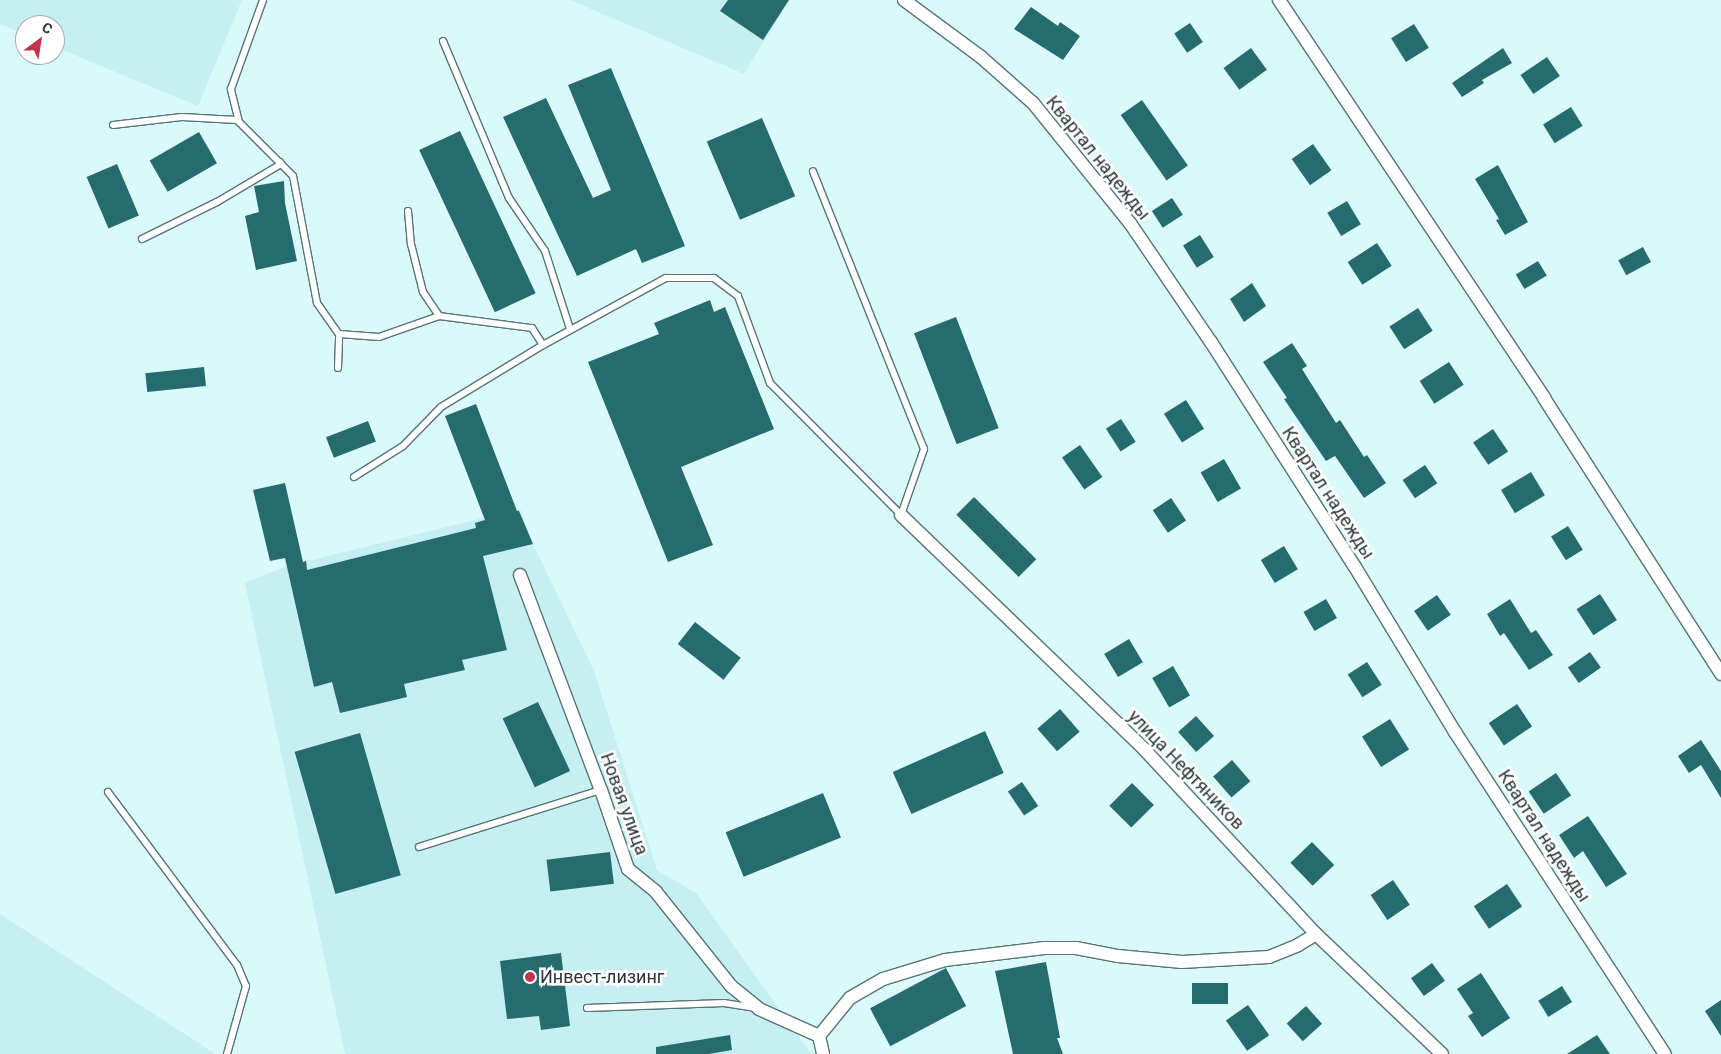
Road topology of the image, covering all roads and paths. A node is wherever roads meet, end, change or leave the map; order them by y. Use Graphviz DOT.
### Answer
graph roads {
  1 [pos="263,0"];
  2 [pos="904,0"];
  3 [pos="1279,0"];
  4 [pos="443,41"];
  5 [pos="237,120"];
  6 [pos="113,125"];
  7 [pos="281,164"];
  8 [pos="813,171"];
  9 [pos="408,211"];
  10 [pos="142,239"];
  11 [pos="439,316"];
  12 [pos="570,329"];
  13 [pos="339,334"];
  14 [pos="543,345"];
  15 [pos="338,368"];
  16 [pos="354,477"];
  17 [pos="902,515"];
  18 [pos="520,575"];
  19 [pos="1721,674"];
  20 [pos="601,790"];
  21 [pos="108,792"];
  22 [pos="419,847"];
  23 [pos="1316,934"];
  24 [pos="587,1008"];
  25 [pos="758,1008"];
  26 [pos="819,1036"];
  27 [pos="227,1054"];
  28 [pos="824,1054"];
  29 [pos="1442,1054"];
  30 [pos="1665,1054"];
  1 -- 5 [label="lane"];
  2 -- 30 [label="street, Квартал надежды"];
  3 -- 19 [label="street"];
  4 -- 12 [label="lane"];
  5 -- 6 [label="lane"];
  5 -- 7 [label="lane"];
  7 -- 10 [label="lane"];
  7 -- 13 [label="lane"];
  8 -- 17 [label="lane"];
  9 -- 11 [label="lane"];
  11 -- 13 [label="lane"];
  11 -- 14 [label="lane"];
  12 -- 14 [label="lane"];
  12 -- 17 [label="lane"];
  13 -- 15 [label="lane"];
  14 -- 16 [label="lane"];
  17 -- 23 [label="street, улица Нефтяников"];
  18 -- 20 [label="street, Новая улица"];
  20 -- 22 [label="lane"];
  20 -- 25 [label="street, Новая улица"];
  21 -- 27 [label="lane"];
  23 -- 26 [label="street"];
  23 -- 29 [label="street, улица Нефтяников"];
  24 -- 25 [label="lane"];
  25 -- 26 [label="street, Новая улица"];
  26 -- 28 [label="street"];
}
